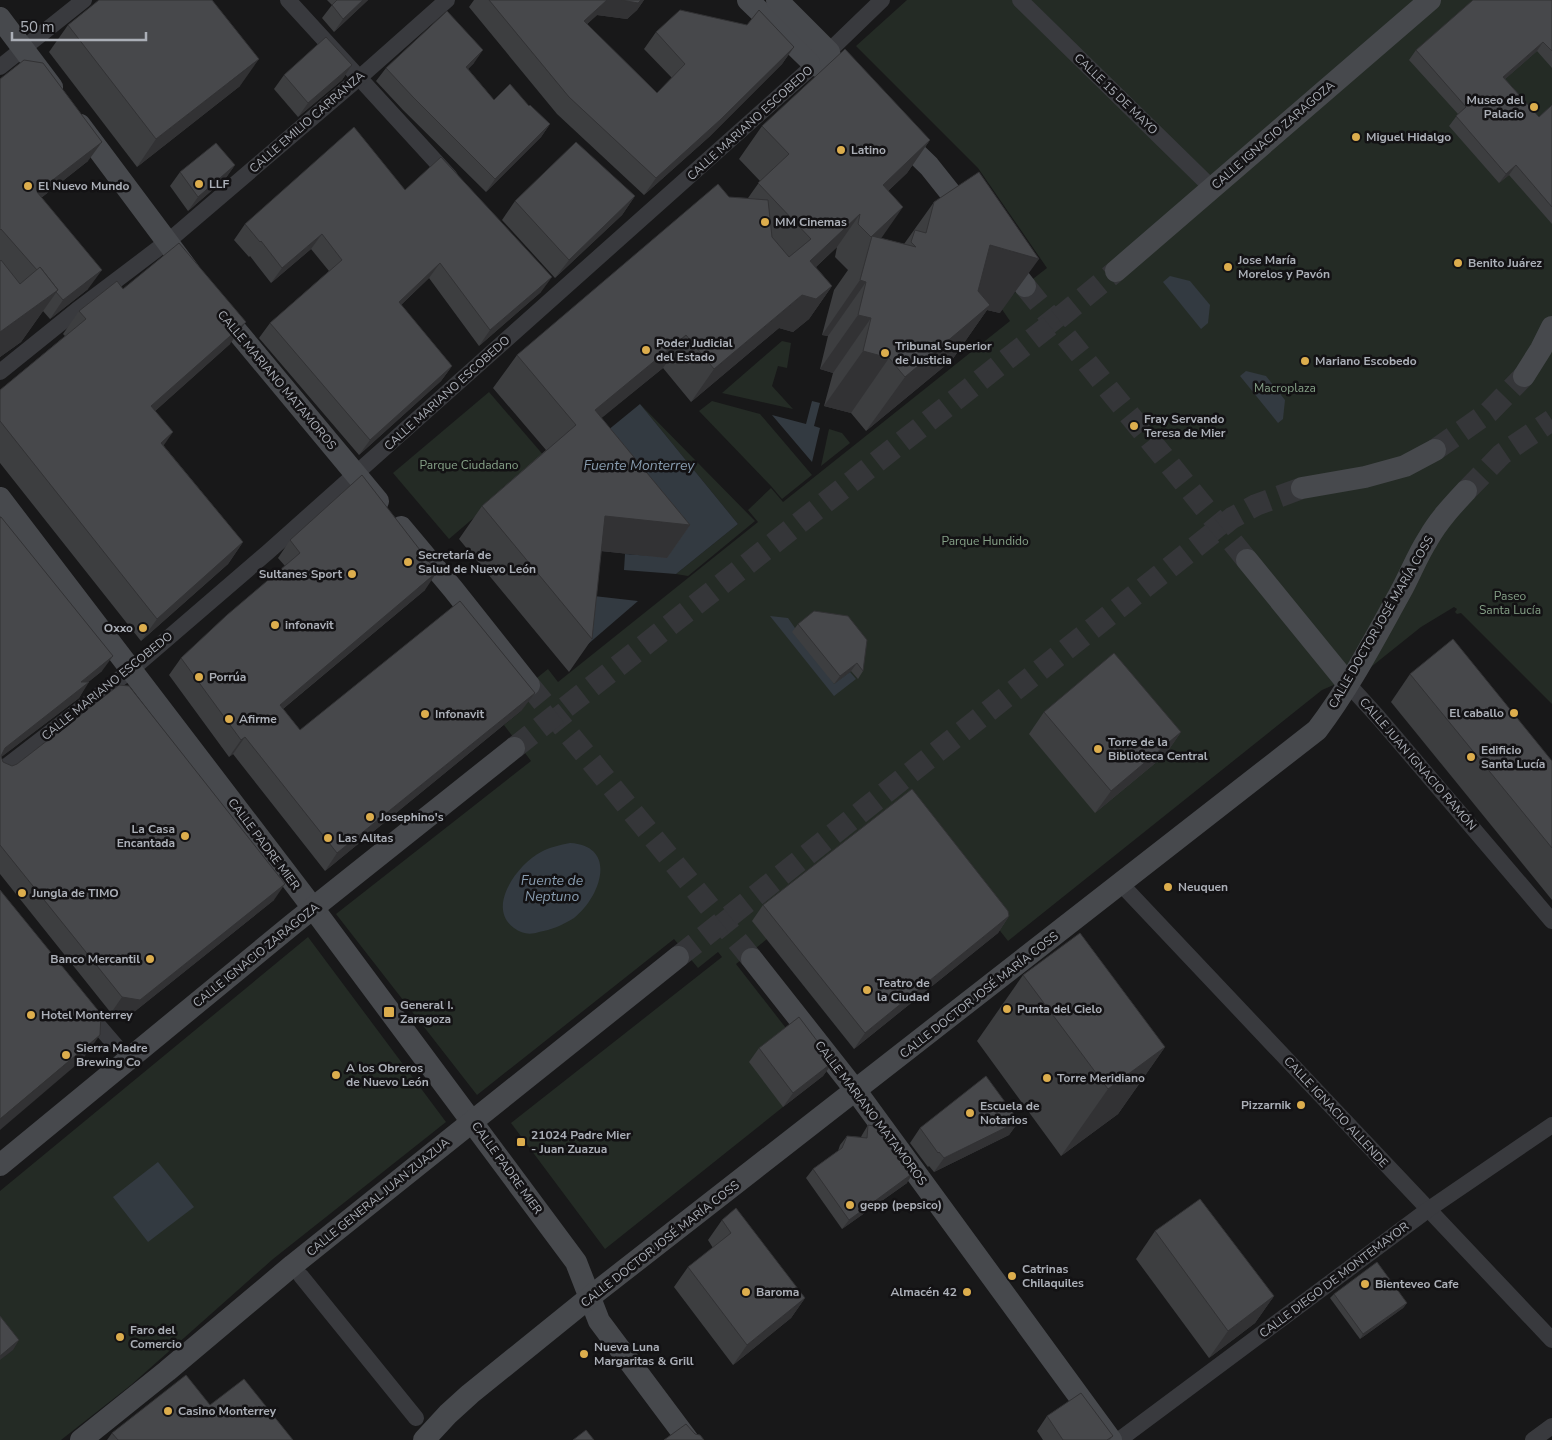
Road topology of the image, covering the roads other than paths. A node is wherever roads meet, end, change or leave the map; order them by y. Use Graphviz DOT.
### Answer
graph roads {
  1 [pos="84,0"];
  2 [pos="288,0"];
  3 [pos="447,0"];
  4 [pos="748,0"];
  5 [pos="777,0"];
  6 [pos="882,0"];
  7 [pos="1020,0"];
  8 [pos="1430,0"];
  9 [pos="0,18"];
  10 [pos="23,47"];
  11 [pos="826,63"];
  12 [pos="0,66"];
  13 [pos="360,78"];
  14 [pos="861,99"];
  15 [pos="881,119"];
  16 [pos="460,188"];
  17 [pos="1212,188"];
  18 [pos="167,242"];
  19 [pos="1116,271"];
  20 [pos="544,281"];
  21 [pos="1025,286"];
  22 [pos="557,295"];
  23 [pos="1552,327"];
  24 [pos="0,372"];
  25 [pos="1524,376"];
  26 [pos="1435,450"];
  27 [pos="355,474"];
  28 [pos="1302,488"];
  29 [pos="1466,491"];
  30 [pos="0,498"];
  31 [pos="1247,560"];
  32 [pos="131,670"];
  33 [pos="1348,684"];
  34 [pos="530,685"];
  35 [pos="514,748"];
  36 [pos="0,771"];
  37 [pos="1121,884"];
  38 [pos="313,908"];
  39 [pos="1552,921"];
  40 [pos="678,957"];
  41 [pos="752,959"];
  42 [pos="79,1002"];
  43 [pos="116,1046"];
  44 [pos="856,1091"];
  45 [pos="472,1121"];
  46 [pos="1552,1125"];
  47 [pos="0,1165"];
  48 [pos="1429,1210"];
  49 [pos="301,1276"];
  50 [pos="590,1297"];
  51 [pos="1552,1340"];
  52 [pos="1552,1426"];
  53 [pos="426,1433"];
  54 [pos="81,1440"];
  55 [pos="688,1440"];
  56 [pos="1111,1440"];
  57 [pos="1119,1440"];
  58 [pos="1533,1440"];
  1 -- 10 [label="street"];
  2 -- 13 [label="street"];
  3 -- 13 [label="street, CALLE EMILIO CARRANZA"];
  4 -- 11 [label="street"];
  5 -- 11 [label="street"];
  6 -- 11 [label="street, CALLE MARIANO ESCOBEDO"];
  7 -- 17 [label="street, CALLE 15 DE MAYO"];
  8 -- 17 [label="street, CALLE IGNACIO ZARAGOZA"];
  9 -- 10 [label="street, CALLE MARIANO MATAMOROS"];
  10 -- 12 [label="street"];
  10 -- 18 [label="street, CALLE MARIANO MATAMOROS"];
  11 -- 14 [label="street"];
  11 -- 22 [label="street, CALLE MARIANO ESCOBEDO"];
  13 -- 16 [label="street"];
  13 -- 18 [label="street, CALLE EMILIO CARRANZA"];
  15 -- 21 [label="street"];
  17 -- 19 [label="street, CALLE IGNACIO ZARAGOZA"];
  18 -- 24 [label="street, CALLE EMILIO CARRANZA"];
  18 -- 27 [label="street, CALLE MARIANO MATAMOROS"];
  20 -- 22 [label="street"];
  22 -- 27 [label="street, CALLE MARIANO ESCOBEDO"];
  23 -- 25 [label="street"];
  26 -- 28 [label="street"];
  27 -- 32 [label="street, CALLE MARIANO ESCOBEDO"];
  27 -- 34 [label="street, CALLE MARIANO MATAMOROS"];
  29 -- 33 [label="street, CALLE DOCTOR JOSÉ MARÍA COSS"];
  30 -- 32 [label="street, CALLE PADRE MIER"];
  31 -- 33 [label="street, CALLE JUAN IGNACIO RAMÓN"];
  32 -- 36 [label="street, CALLE MARIANO ESCOBEDO"];
  32 -- 38 [label="street, CALLE PADRE MIER"];
  33 -- 37 [label="street, CALLE DOCTOR JOSÉ MARÍA COSS"];
  33 -- 39 [label="street, CALLE JUAN IGNACIO RAMÓN"];
  35 -- 38 [label="street, CALLE IGNACIO ZARAGOZA"];
  37 -- 44 [label="street, CALLE DOCTOR JOSÉ MARÍA COSS"];
  37 -- 48 [label="street, CALLE IGNACIO ALLENDE"];
  38 -- 45 [label="street, CALLE PADRE MIER"];
  38 -- 47 [label="street, CALLE IGNACIO ZARAGOZA"];
  40 -- 45 [label="street, CALLE GENERAL JUAN ZUAZUA"];
  41 -- 44 [label="street, CALLE MARIANO MATAMOROS"];
  42 -- 43 [label="street"];
  44 -- 50 [label="street, CALLE DOCTOR JOSÉ MARÍA COSS"];
  44 -- 56 [label="street, CALLE MARIANO MATAMOROS"];
  45 -- 50 [label="street, CALLE PADRE MIER"];
  45 -- 54 [label="street, CALLE GENERAL JUAN ZUAZUA"];
  46 -- 48 [label="street, CALLE DIEGO DE MONTEMAYOR"];
  48 -- 51 [label="street, CALLE IGNACIO ALLENDE"];
  48 -- 57 [label="street, CALLE DIEGO DE MONTEMAYOR"];
  49 -- 53 [label="street"];
  50 -- 53 [label="street, CALLE DOCTOR JOSÉ MARÍA COSS"];
  50 -- 55 [label="street, CALLE PADRE MIER"];
  52 -- 58 [label="street"];
}
